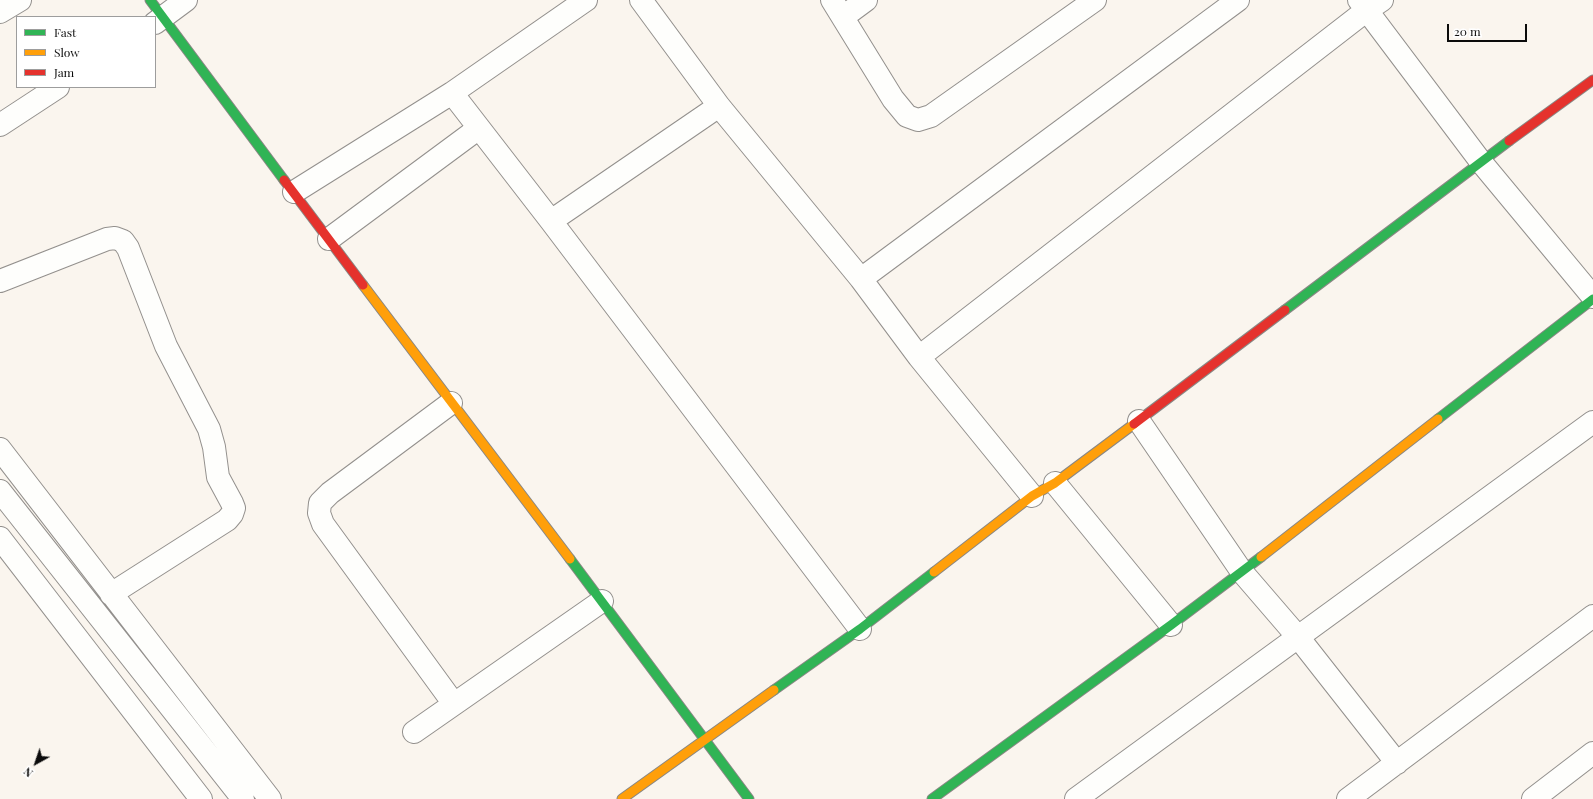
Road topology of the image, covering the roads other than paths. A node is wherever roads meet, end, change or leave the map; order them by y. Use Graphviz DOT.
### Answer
graph roads {
  1 [pos="20,0"];
  2 [pos="150,0"];
  3 [pos="186,0"];
  4 [pos="586,0"];
  5 [pos="641,0"];
  6 [pos="866,0"];
  7 [pos="1095,0"];
  8 [pos="1238,0"];
  9 [pos="1369,4"];
  10 [pos="837,9"];
  11 [pos="0,12"];
  12 [pos="159,20"];
  13 [pos="1593,80"];
  14 [pos="56,88"];
  15 [pos="452,93"];
  16 [pos="719,106"];
  17 [pos="0,125"];
  18 [pos="479,128"];
  19 [pos="1481,162"];
  20 [pos="294,192"];
  21 [pos="551,221"];
  22 [pos="329,239"];
  23 [pos="861,279"];
  24 [pos="0,281"];
  25 [pos="1593,298"];
  26 [pos="919,357"];
  27 [pos="451,403"];
  28 [pos="1139,421"];
  29 [pos="1593,422"];
  30 [pos="0,449"];
  31 [pos="1054,483"];
  32 [pos="0,491"];
  33 [pos="1032,496"];
  34 [pos="0,538"];
  35 [pos="1242,572"];
  36 [pos="111,594"];
  37 [pos="602,601"];
  38 [pos="1593,616"];
  39 [pos="1171,625"];
  40 [pos="860,629"];
  41 [pos="1298,637"];
  42 [pos="454,704"];
  43 [pos="414,732"];
  44 [pos="705,738"];
  45 [pos="1593,753"];
  46 [pos="1397,763"];
  47 [pos="201,799"];
  48 [pos="243,799"];
  49 [pos="270,799"];
  50 [pos="622,799"];
  51 [pos="750,799"];
  52 [pos="932,799"];
  53 [pos="1076,799"];
  54 [pos="1348,799"];
  55 [pos="1532,799"];
  1 -- 11 [label="street"];
  2 -- 12 [label="street"];
  3 -- 12 [label="street"];
  4 -- 15 [label="street"];
  5 -- 16 [label="street"];
  6 -- 10 [label="street"];
  7 -- 10 [label="street"];
  8 -- 23 [label="street"];
  9 -- 19 [label="street"];
  9 -- 26 [label="street"];
  12 -- 20 [label="street"];
  13 -- 19 [label="street"];
  14 -- 17 [label="street"];
  15 -- 18 [label="street"];
  15 -- 20 [label="street"];
  16 -- 21 [label="street"];
  16 -- 23 [label="street"];
  18 -- 21 [label="street"];
  18 -- 22 [label="street"];
  19 -- 25 [label="street"];
  19 -- 28 [label="street"];
  20 -- 22 [label="street"];
  21 -- 40 [label="street"];
  22 -- 27 [label="street"];
  23 -- 26 [label="street"];
  24 -- 36 [label="street"];
  25 -- 35 [label="street"];
  26 -- 33 [label="street"];
  27 -- 37 [label="street"];
  27 -- 42 [label="street"];
  28 -- 31 [label="street"];
  28 -- 35 [label="street"];
  29 -- 41 [label="street"];
  30 -- 36 [label="street"];
  31 -- 33 [label="street"];
  31 -- 39 [label="street"];
  32 -- 48 [label="street"];
  33 -- 40 [label="street"];
  34 -- 47 [label="street"];
  35 -- 39 [label="street"];
  35 -- 41 [label="street"];
  36 -- 49 [label="street"];
  37 -- 42 [label="street"];
  37 -- 44 [label="street"];
  38 -- 46 [label="street"];
  39 -- 52 [label="street"];
  40 -- 44 [label="street"];
  41 -- 46 [label="street"];
  41 -- 53 [label="street"];
  42 -- 43 [label="street"];
  44 -- 50 [label="street"];
  44 -- 51 [label="street"];
  45 -- 55 [label="street"];
  46 -- 54 [label="street"];
}
